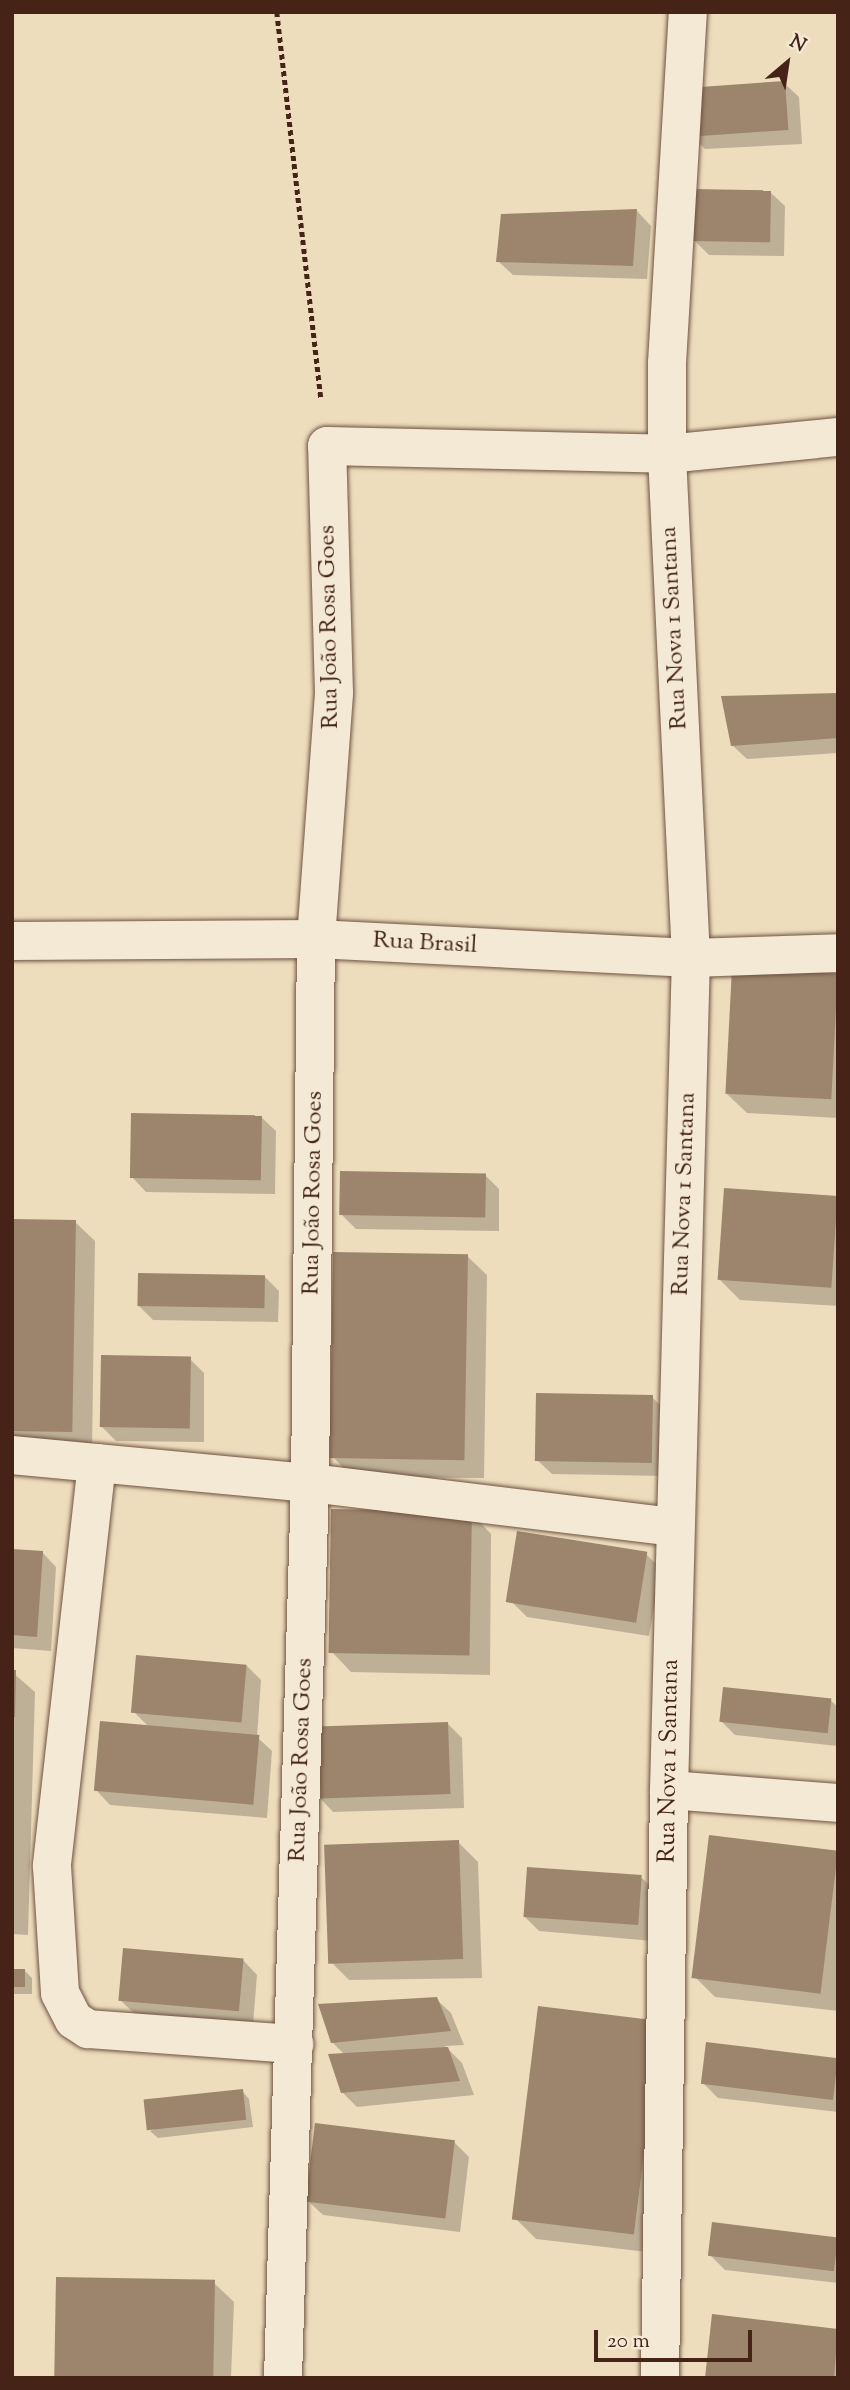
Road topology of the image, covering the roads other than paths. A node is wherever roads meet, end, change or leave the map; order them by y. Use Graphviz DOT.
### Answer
graph roads {
  1 [pos="688,12"];
  2 [pos="838,437"];
  3 [pos="667,454"];
  4 [pos="316,939"];
  5 [pos="12,941"];
  6 [pos="838,953"];
  7 [pos="691,958"];
  8 [pos="12,1455"];
  9 [pos="97,1463"];
  10 [pos="310,1483"];
  11 [pos="675,1527"];
  12 [pos="669,1790"];
  13 [pos="838,1804"];
  14 [pos="293,2044"];
  15 [pos="283,2378"];
  16 [pos="660,2378"];
  1 -- 3 [label="street, Rua Nova 1 Santana"];
  2 -- 3 [label="street"];
  3 -- 4 [label="street, Rua João Rosa Goes"];
  3 -- 7 [label="street, Rua Nova 1 Santana"];
  4 -- 5 [label="street, Rua Brasil"];
  4 -- 7 [label="street, Rua Brasil"];
  4 -- 10 [label="street, Rua João Rosa Goes"];
  6 -- 7 [label="street, Rua Brasil"];
  7 -- 11 [label="street, Rua Nova 1 Santana"];
  8 -- 9 [label="street"];
  9 -- 10 [label="street"];
  9 -- 14 [label="street"];
  10 -- 11 [label="street"];
  10 -- 14 [label="street, Rua João Rosa Goes"];
  11 -- 12 [label="street, Rua Nova 1 Santana"];
  12 -- 13 [label="street"];
  12 -- 16 [label="street, Rua Nova 1 Santana"];
  14 -- 15 [label="street, Rua João Rosa Goes"];
}
